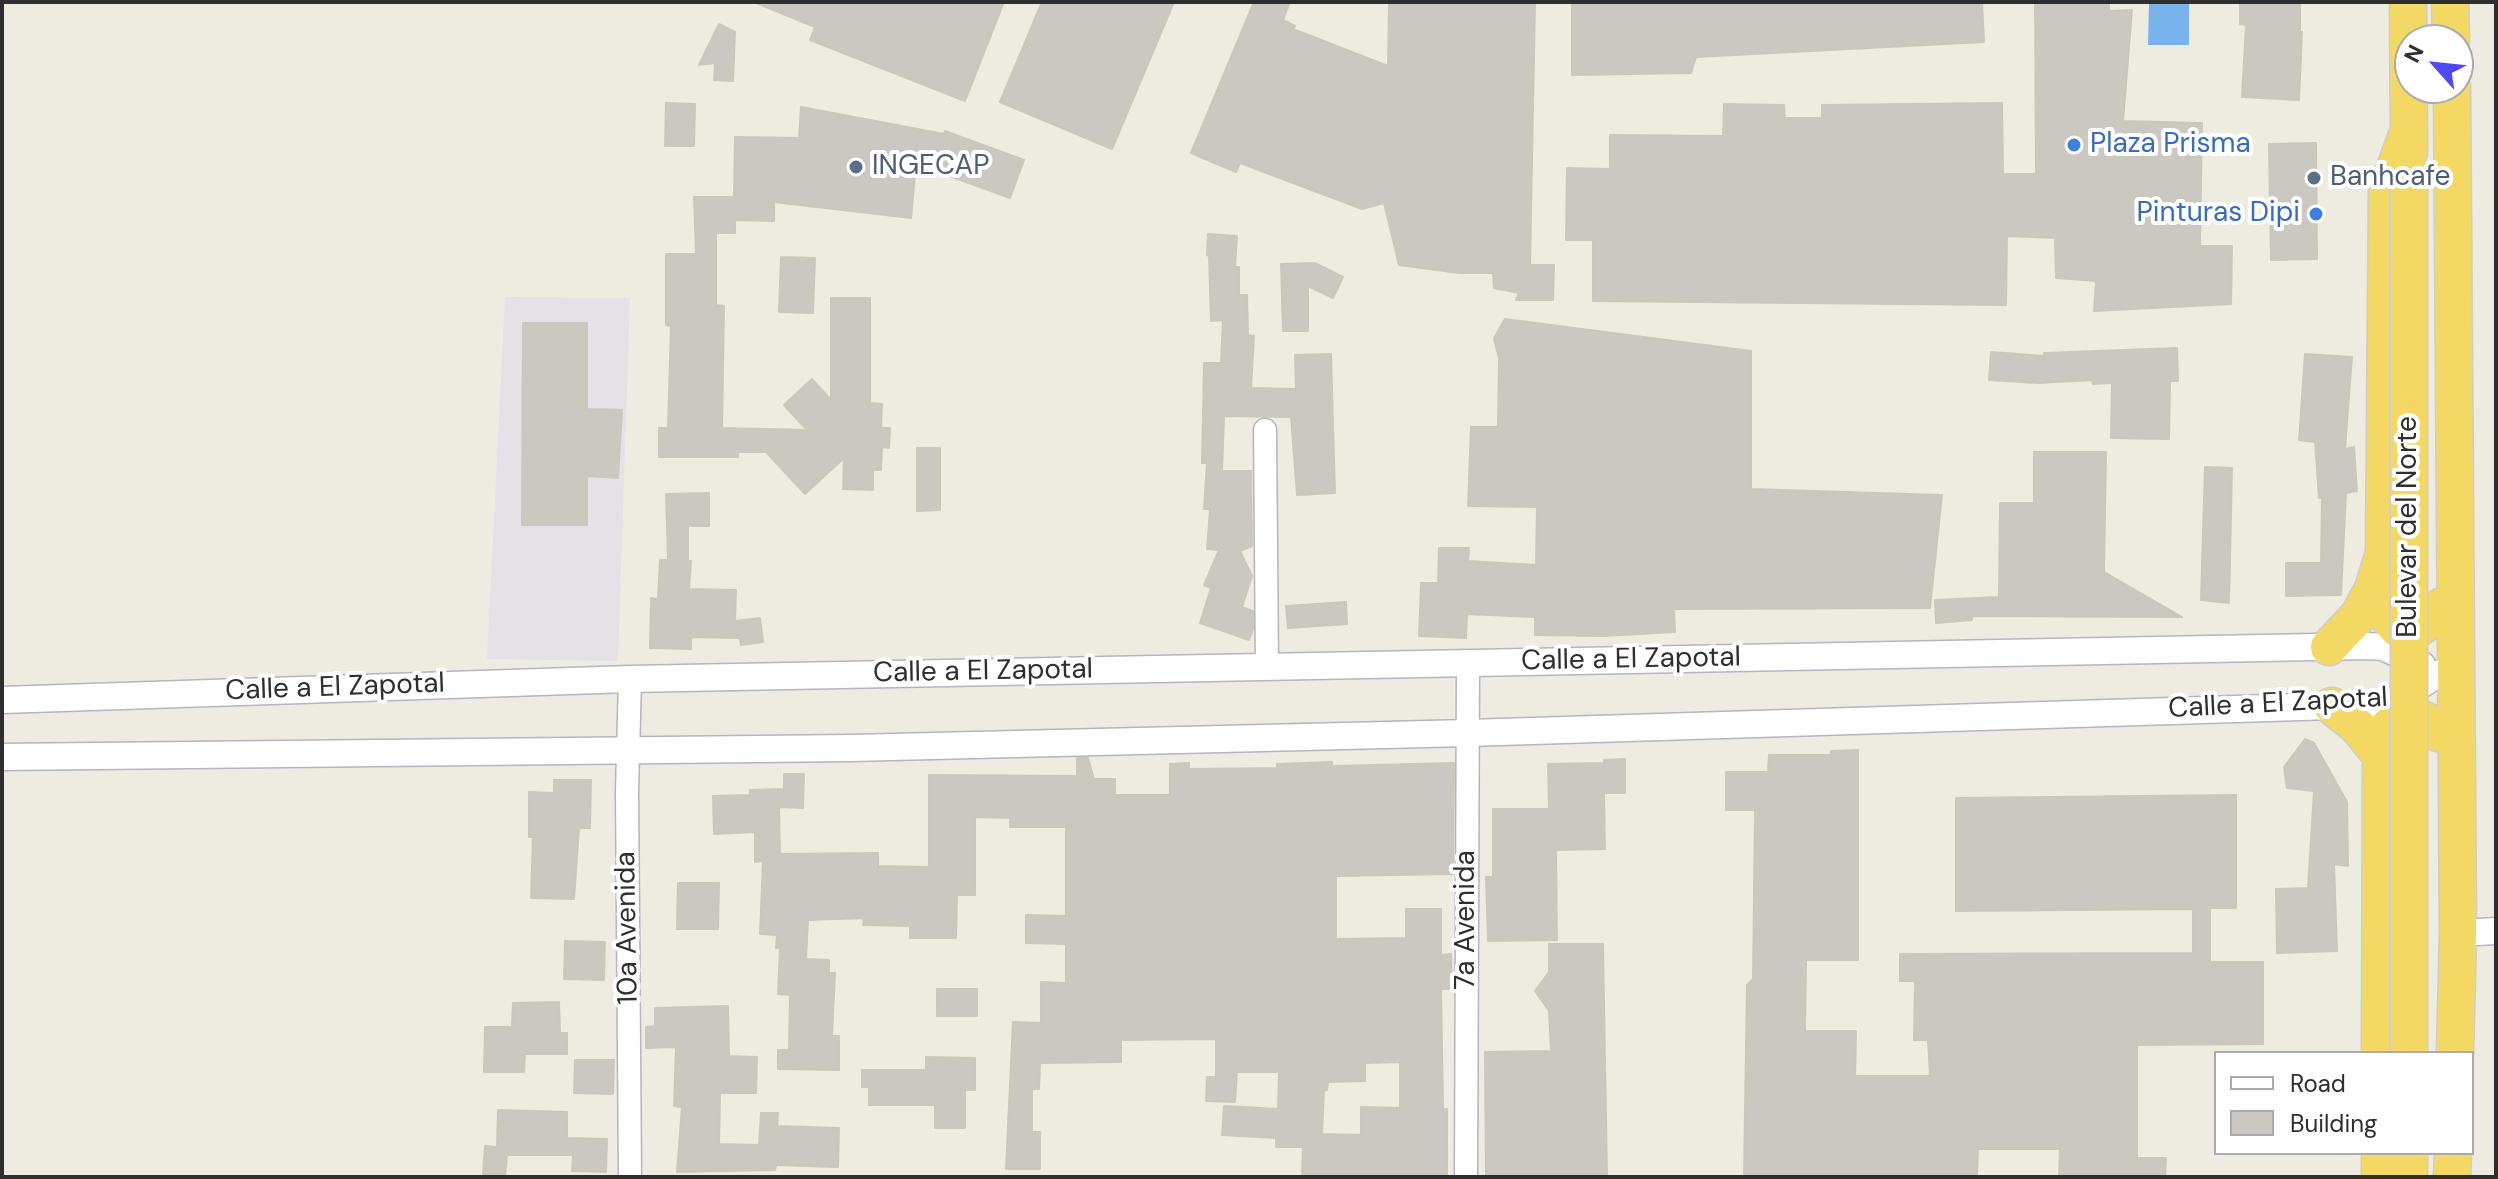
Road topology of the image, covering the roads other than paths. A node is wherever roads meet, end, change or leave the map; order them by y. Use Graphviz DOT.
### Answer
graph roads {
  1 [pos="2408,2"];
  2 [pos="2450,2"];
  3 [pos="2451,24"];
  4 [pos="2452,104"];
  5 [pos="2409,130"];
  6 [pos="2453,226"];
  7 [pos="1265,430"];
  8 [pos="2373,589"];
  9 [pos="2442,606"];
  10 [pos="2329,647"];
  11 [pos="1468,663"];
  12 [pos="1267,667"];
  13 [pos="2440,673"];
  14 [pos="630,679"];
  15 [pos="2,700"];
  16 [pos="2332,706"];
  17 [pos="1468,733"];
  18 [pos="2438,733"];
  19 [pos="627,752"];
  20 [pos="2381,756"];
  21 [pos="2,757"];
  22 [pos="2496,931"];
  23 [pos="2458,933"];
  24 [pos="2380,1051"];
  25 [pos="2409,1051"];
  26 [pos="2441,1051"];
  27 [pos="2455,1051"];
  28 [pos="2380,1155"];
  29 [pos="2409,1155"];
  30 [pos="2442,1155"];
  31 [pos="2453,1155"];
  32 [pos="630,1177"];
  33 [pos="1466,1177"];
  34 [pos="2380,1177"];
  35 [pos="2409,1177"];
  36 [pos="2442,1177"];
  37 [pos="2452,1177"];
  1 -- 5 [label="highway, Bulevar del Norte"];
  2 -- 3 [label="highway"];
  4 -- 6 [label="highway, Bulevar del Norte"];
  5 -- 8 [label="highway"];
  5 -- 25 [label="highway, Bulevar del Norte, bridge"];
  6 -- 9 [label="highway"];
  6 -- 23 [label="highway, Bulevar del Norte"];
  7 -- 12 [label="street"];
  8 -- 9 [label="highway"];
  8 -- 10 [label="highway"];
  9 -- 13 [label="highway"];
  10 -- 11 [label="street, Calle a El Zapotal"];
  10 -- 13 [label="street, Calle a El Zapotal"];
  11 -- 12 [label="street, Calle a El Zapotal"];
  11 -- 17 [label="street, 7a Avenida"];
  12 -- 14 [label="street, Calle a El Zapotal"];
  13 -- 16 [label="street, Calle a El Zapotal"];
  13 -- 18 [label="highway"];
  14 -- 15 [label="street, Calle a El Zapotal"];
  14 -- 19 [label="street, 10a Avenida"];
  16 -- 17 [label="street, Calle a El Zapotal"];
  16 -- 20 [label="highway"];
  17 -- 19 [label="street, Calle a El Zapotal"];
  17 -- 33 [label="street, 7a Avenida"];
  18 -- 20 [label="highway"];
  18 -- 26 [label="highway"];
  19 -- 21 [label="street, Calle a El Zapotal"];
  19 -- 32 [label="street, 10a Avenida"];
  20 -- 24 [label="highway"];
  22 -- 23 [label="street"];
  23 -- 27 [label="highway, Bulevar del Norte"];
  28 -- 34 [label="highway"];
  29 -- 35 [label="highway"];
  30 -- 36 [label="highway"];
  31 -- 37 [label="highway"];
}
